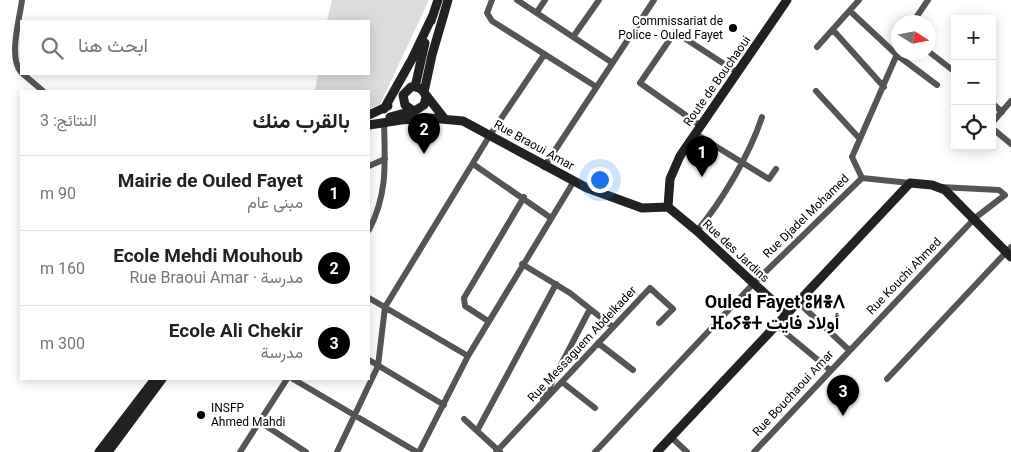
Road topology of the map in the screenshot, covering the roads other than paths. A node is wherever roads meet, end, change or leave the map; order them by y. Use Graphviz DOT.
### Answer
graph roads {
  1 [pos="22,0"];
  2 [pos="438,0"];
  3 [pos="448,0"];
  4 [pos="492,0"];
  5 [pos="517,0"];
  6 [pos="545,0"];
  7 [pos="598,0"];
  8 [pos="654,0"];
  9 [pos="787,0"];
  10 [pos="859,0"];
  11 [pos="928,0"];
  12 [pos="537,12"];
  13 [pos="850,12"];
  14 [pos="433,15"];
  15 [pos="918,15"];
  16 [pos="833,30"];
  17 [pos="573,37"];
  18 [pos="816,47"];
  19 [pos="891,47"];
  20 [pos="544,55"];
  21 [pos="936,57"];
  22 [pos="895,60"];
  23 [pos="906,60"];
  24 [pos="611,62"];
  25 [pos="20,69"];
  26 [pos="951,69"];
  27 [pos="738,73"];
  28 [pos="24,75"];
  29 [pos="936,85"];
  30 [pos="415,86"];
  31 [pos="595,86"];
  32 [pos="884,87"];
  33 [pos="42,90"];
  34 [pos="425,92"];
  35 [pos="816,92"];
  36 [pos="403,97"];
  37 [pos="1011,101"];
  38 [pos="993,105"];
  39 [pos="384,109"];
  40 [pos="412,110"];
  41 [pos="1002,112"];
  42 [pos="370,115"];
  43 [pos="762,117"];
  44 [pos="444,118"];
  45 [pos="996,119"];
  46 [pos="384,122"];
  47 [pos="370,125"];
  48 [pos="370,125"];
  49 [pos="698,130"];
  50 [pos="996,131"];
  51 [pos="490,135"];
  52 [pos="859,138"];
  53 [pos="1011,144"];
  54 [pos="385,159"];
  55 [pos="740,162"];
  56 [pos="473,164"];
  57 [pos="370,166"];
  58 [pos="544,167"];
  59 [pos="776,169"];
  60 [pos="862,178"];
  61 [pos="574,181"];
  62 [pos="910,183"];
  63 [pos="938,187"];
  64 [pos="524,197"];
  65 [pos="668,207"];
  66 [pos="551,218"];
  67 [pos="975,218"];
  68 [pos="370,228"];
  69 [pos="697,231"];
  70 [pos="1009,252"];
  71 [pos="522,264"];
  72 [pos="556,284"];
  73 [pos="753,284"];
  74 [pos="370,299"];
  75 [pos="799,303"];
  76 [pos="385,307"];
  77 [pos="590,309"];
  78 [pos="786,314"];
  79 [pos="488,321"];
  80 [pos="659,323"];
  81 [pos="776,325"];
  82 [pos="613,327"];
  83 [pos="598,343"];
  84 [pos="849,350"];
  85 [pos="468,356"];
  86 [pos="370,361"];
  87 [pos="378,366"];
  88 [pos="633,370"];
  89 [pos="830,370"];
  90 [pos="887,379"];
  91 [pos="154,380"];
  92 [pos="161,380"];
  93 [pos="287,380"];
  94 [pos="294,380"];
  95 [pos="562,382"];
  96 [pos="444,405"];
  97 [pos="539,406"];
  98 [pos="595,408"];
  99 [pos="354,415"];
  100 [pos="464,419"];
  101 [pos="260,422"];
  102 [pos="477,431"];
  103 [pos="671,437"];
  104 [pos="498,451"];
  105 [pos="99,452"];
  106 [pos="108,452"];
  107 [pos="240,452"];
  108 [pos="306,452"];
  109 [pos="337,452"];
  110 [pos="418,452"];
  111 [pos="595,452"];
  112 [pos="657,452"];
  113 [pos="687,452"];
  114 [pos="754,452"];
  1 -- 25 [label="street"];
  2 -- 14 [label="main road"];
  3 -- 34 [label="main road"];
  4 -- 20 [label="street"];
  5 -- 12 [label="street"];
  6 -- 12 [label="street"];
  7 -- 17 [label="street"];
  8 -- 24 [label="street"];
  9 -- 27 [label="main road, Route de Bouchaoui"];
  10 -- 13 [label="street"];
  11 -- 15 [label="street"];
  12 -- 17 [label="street"];
  13 -- 16 [label="street"];
  13 -- 19 [label="street"];
  14 -- 30 [label="main road"];
  14 -- 39 [label="main road"];
  16 -- 18 [label="street"];
  16 -- 32 [label="street"];
  17 -- 24 [label="street"];
  20 -- 31 [label="street"];
  20 -- 51 [label="street"];
  21 -- 26 [label="street"];
  22 -- 32 [label="street"];
  23 -- 29 [label="street"];
  24 -- 31 [label="street"];
  27 -- 49 [label="main road, Route de Bouchaoui"];
  27 -- 49 [label="street"];
  28 -- 33 [label="street"];
  30 -- 34 [label="main road"];
  30 -- 36 [label="main road"];
  31 -- 58 [label="street"];
  32 -- 52 [label="street"];
  34 -- 40 [label="main road"];
  34 -- 44 [label="main road"];
  35 -- 52 [label="street"];
  36 -- 39 [label="main road"];
  36 -- 40 [label="main road"];
  37 -- 41 [label="street"];
  38 -- 41 [label="street"];
  39 -- 42 [label="main road"];
  40 -- 44 [label="main road, Rue Braoui Amar"];
  40 -- 47 [label="main road"];
  41 -- 45 [label="street"];
  43 -- 55 [label="street"];
  44 -- 46 [label="main road"];
  44 -- 51 [label="main road, Rue Braoui Amar"];
  46 -- 48 [label="main road"];
  46 -- 54 [label="street"];
  49 -- 55 [label="street"];
  49 -- 65 [label="main road, Route de Bouchaoui"];
  50 -- 53 [label="street"];
  51 -- 56 [label="street"];
  51 -- 58 [label="main road, Rue Braoui Amar"];
  52 -- 60 [label="street"];
  54 -- 57 [label="street"];
  54 -- 68 [label="street"];
  55 -- 59 [label="street"];
  55 -- 69 [label="street"];
  56 -- 64 [label="street"];
  56 -- 76 [label="street"];
  58 -- 61 [label="main road, Rue Braoui Amar"];
  60 -- 62 [label="street, Rue Djadel Mohamed"];
  60 -- 73 [label="street, Rue Djadel Mohamed"];
  61 -- 65 [label="main road, Rue Braoui Amar"];
  61 -- 66 [label="street"];
  62 -- 63 [label="main road"];
  62 -- 75 [label="main road"];
  63 -- 67 [label="main road"];
  63 -- 67 [label="street, Rue Kouchi Ahmed"];
  64 -- 66 [label="street"];
  64 -- 79 [label="street"];
  65 -- 69 [label="main road, Rue des Jardins"];
  66 -- 71 [label="street"];
  67 -- 70 [label="main road"];
  67 -- 84 [label="street, Rue Kouchi Ahmed"];
  69 -- 73 [label="main road, Rue des Jardins"];
  70 -- 90 [label="street"];
  71 -- 72 [label="street"];
  71 -- 79 [label="street"];
  72 -- 77 [label="street"];
  72 -- 102 [label="street"];
  73 -- 78 [label="main road, Rue des Jardins"];
  73 -- 111 [label="street, Rue Djadel Mohamed"];
  74 -- 76 [label="street"];
  75 -- 78 [label="main road"];
  75 -- 84 [label="street"];
  76 -- 85 [label="street"];
  76 -- 87 [label="street"];
  77 -- 82 [label="street"];
  77 -- 97 [label="street"];
  78 -- 81 [label="main road"];
  79 -- 85 [label="street"];
  80 -- 82 [label="street, Rue Messaguem Abdelkader"];
  81 -- 89 [label="street"];
  81 -- 103 [label="main road"];
  82 -- 83 [label="street, Rue Messaguem Abdelkader"];
  83 -- 88 [label="street"];
  83 -- 95 [label="street, Rue Messaguem Abdelkader"];
  84 -- 89 [label="street, Rue Bouchaoui Amar"];
  85 -- 96 [label="street"];
  86 -- 87 [label="street"];
  87 -- 96 [label="street"];
  87 -- 99 [label="street"];
  89 -- 114 [label="street, Rue Bouchaoui Amar"];
  91 -- 105 [label="main road"];
  92 -- 106 [label="main road"];
  93 -- 101 [label="street"];
  94 -- 99 [label="street"];
  95 -- 97 [label="street, Rue Messaguem Abdelkader"];
  95 -- 98 [label="street"];
  96 -- 110 [label="street"];
  97 -- 104 [label="street, Rue Messaguem Abdelkader"];
  99 -- 109 [label="street"];
  99 -- 110 [label="street"];
  100 -- 102 [label="street"];
  101 -- 107 [label="street"];
  101 -- 108 [label="street"];
  102 -- 104 [label="street"];
  103 -- 112 [label="main road"];
  103 -- 113 [label="street"];
}
